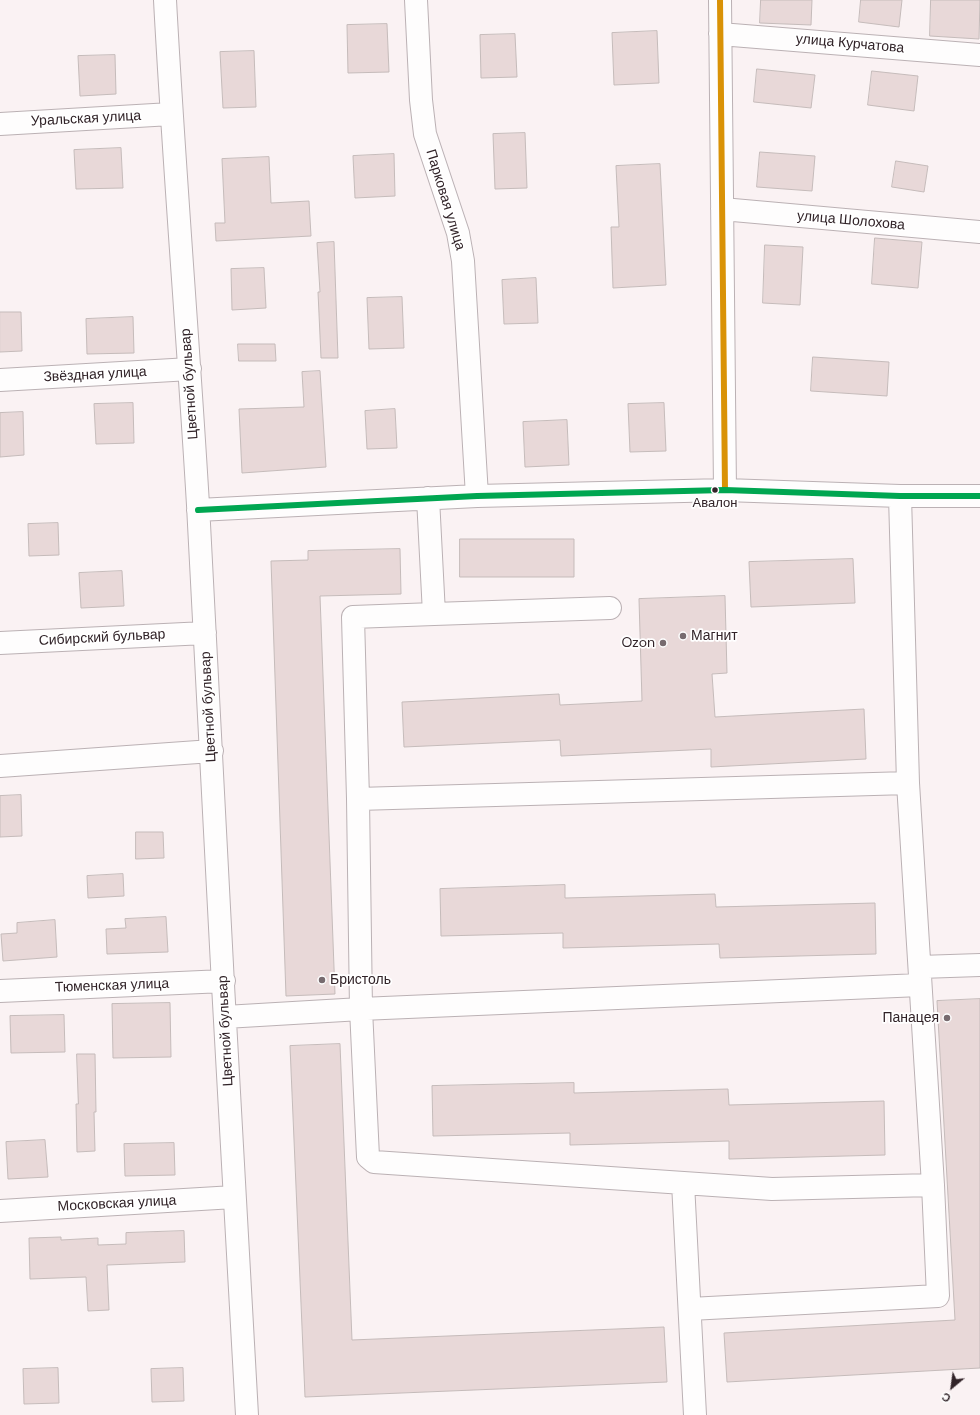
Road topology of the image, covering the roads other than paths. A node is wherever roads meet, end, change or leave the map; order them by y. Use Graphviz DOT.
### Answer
graph roads {
  1 [pos="165,0"];
  2 [pos="416,0"];
  3 [pos="720,0"];
  4 [pos="720,34"];
  5 [pos="980,55"];
  6 [pos="171,114"];
  7 [pos="0,124"];
  8 [pos="722,209"];
  9 [pos="980,232"];
  10 [pos="190,369"];
  11 [pos="0,380"];
  12 [pos="725,490"];
  13 [pos="476,496"];
  14 [pos="900,496"];
  15 [pos="980,496"];
  16 [pos="428,498"];
  17 [pos="198,510"];
  18 [pos="610,608"];
  19 [pos="434,614"];
  20 [pos="204,633"];
  21 [pos="0,643"];
  22 [pos="212,751"];
  23 [pos="0,766"];
  24 [pos="908,783"];
  25 [pos="358,799"];
  26 [pos="980,965"];
  27 [pos="920,976"];
  28 [pos="224,981"];
  29 [pos="0,991"];
  30 [pos="361,1009"];
  31 [pos="225,1017"];
  32 [pos="683,1183"];
  33 [pos="933,1184"];
  34 [pos="234,1197"];
  35 [pos="0,1211"];
  36 [pos="690,1309"];
  37 [pos="247,1415"];
  38 [pos="695,1415"];
  1 -- 6 [label="street, Цветной бульвар"];
  2 -- 13 [label="street, Парковая улица"];
  3 -- 4 [label="street"];
  4 -- 5 [label="street, улица Курчатова"];
  4 -- 8 [label="street"];
  6 -- 7 [label="street, Уральская улица"];
  6 -- 10 [label="street, Цветной бульвар"];
  8 -- 9 [label="street, улица Шолохова"];
  8 -- 12 [label="street"];
  10 -- 11 [label="street, Звёздная улица"];
  10 -- 17 [label="street, Цветной бульвар"];
  12 -- 13 [label="street"];
  12 -- 14 [label="street"];
  13 -- 16 [label="street"];
  14 -- 15 [label="street"];
  14 -- 24 [label="street"];
  16 -- 17 [label="street"];
  16 -- 19 [label="street"];
  17 -- 20 [label="street, Цветной бульвар"];
  18 -- 19 [label="street"];
  19 -- 25 [label="street"];
  20 -- 21 [label="street, Сибирский бульвар"];
  20 -- 22 [label="street, Цветной бульвар"];
  22 -- 23 [label="street"];
  22 -- 28 [label="street, Цветной бульвар"];
  24 -- 25 [label="street"];
  24 -- 27 [label="street"];
  25 -- 30 [label="street"];
  26 -- 27 [label="street"];
  27 -- 30 [label="street"];
  27 -- 33 [label="street"];
  28 -- 29 [label="street, Тюменская улица"];
  28 -- 31 [label="street, Цветной бульвар"];
  30 -- 31 [label="street"];
  30 -- 32 [label="street"];
  31 -- 34 [label="street, Цветной бульвар"];
  32 -- 33 [label="street"];
  32 -- 36 [label="street"];
  33 -- 36 [label="street"];
  34 -- 35 [label="street, Московская улица"];
  34 -- 37 [label="street, Цветной бульвар"];
  36 -- 38 [label="street"];
}
